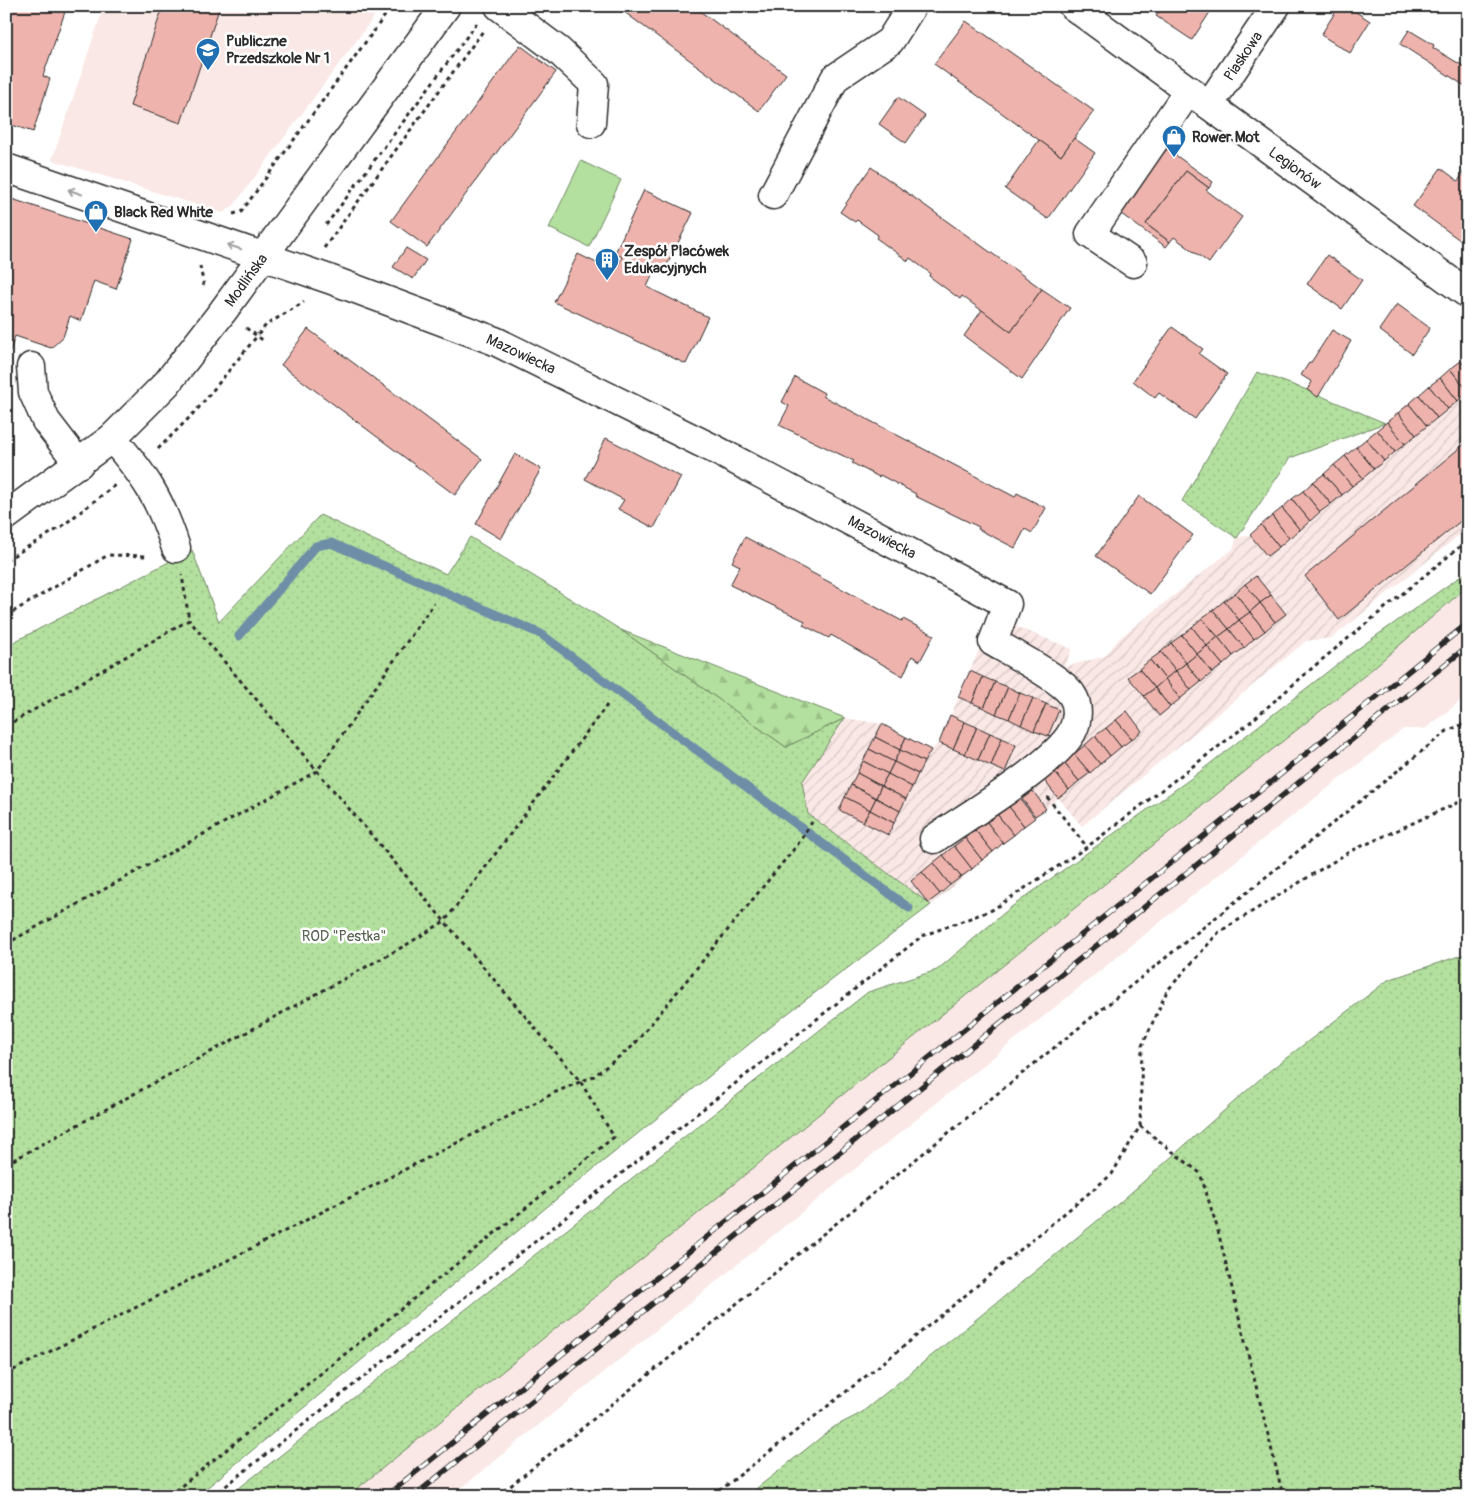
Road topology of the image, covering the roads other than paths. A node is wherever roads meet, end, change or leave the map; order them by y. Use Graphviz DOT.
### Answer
graph roads {
  1 [pos="446,6"];
  2 [pos="912,6"];
  3 [pos="1073,6"];
  4 [pos="1276,6"];
  5 [pos="493,12"];
  6 [pos="1199,98"];
  7 [pos="591,123"];
  8 [pos="6,168"];
  9 [pos="774,195"];
  10 [pos="263,257"];
  11 [pos="1133,263"];
  12 [pos="1468,294"];
  13 [pos="31,367"];
  14 [pos="112,438"];
  15 [pos="79,464"];
  16 [pos="6,516"];
  17 [pos="179,557"];
  18 [pos="934,839"];
  1 -- 10 [label="street, Modlińska"];
  2 -- 9 [label="street"];
  3 -- 6 [label="street, Legionów"];
  4 -- 6 [label="street, Piaskowa"];
  5 -- 7 [label="street"];
  6 -- 11 [label="street, Piaskowa"];
  6 -- 12 [label="street, Legionów"];
  10 -- 8 [label="street, Mazowiecka, one-way"];
  10 -- 14 [label="street, Modlińska"];
  10 -- 18 [label="street, Mazowiecka"];
  13 -- 15 [label="street"];
  14 -- 15 [label="street, Modlińska"];
  14 -- 17 [label="street"];
  15 -- 16 [label="street, Modlińska"];
}
